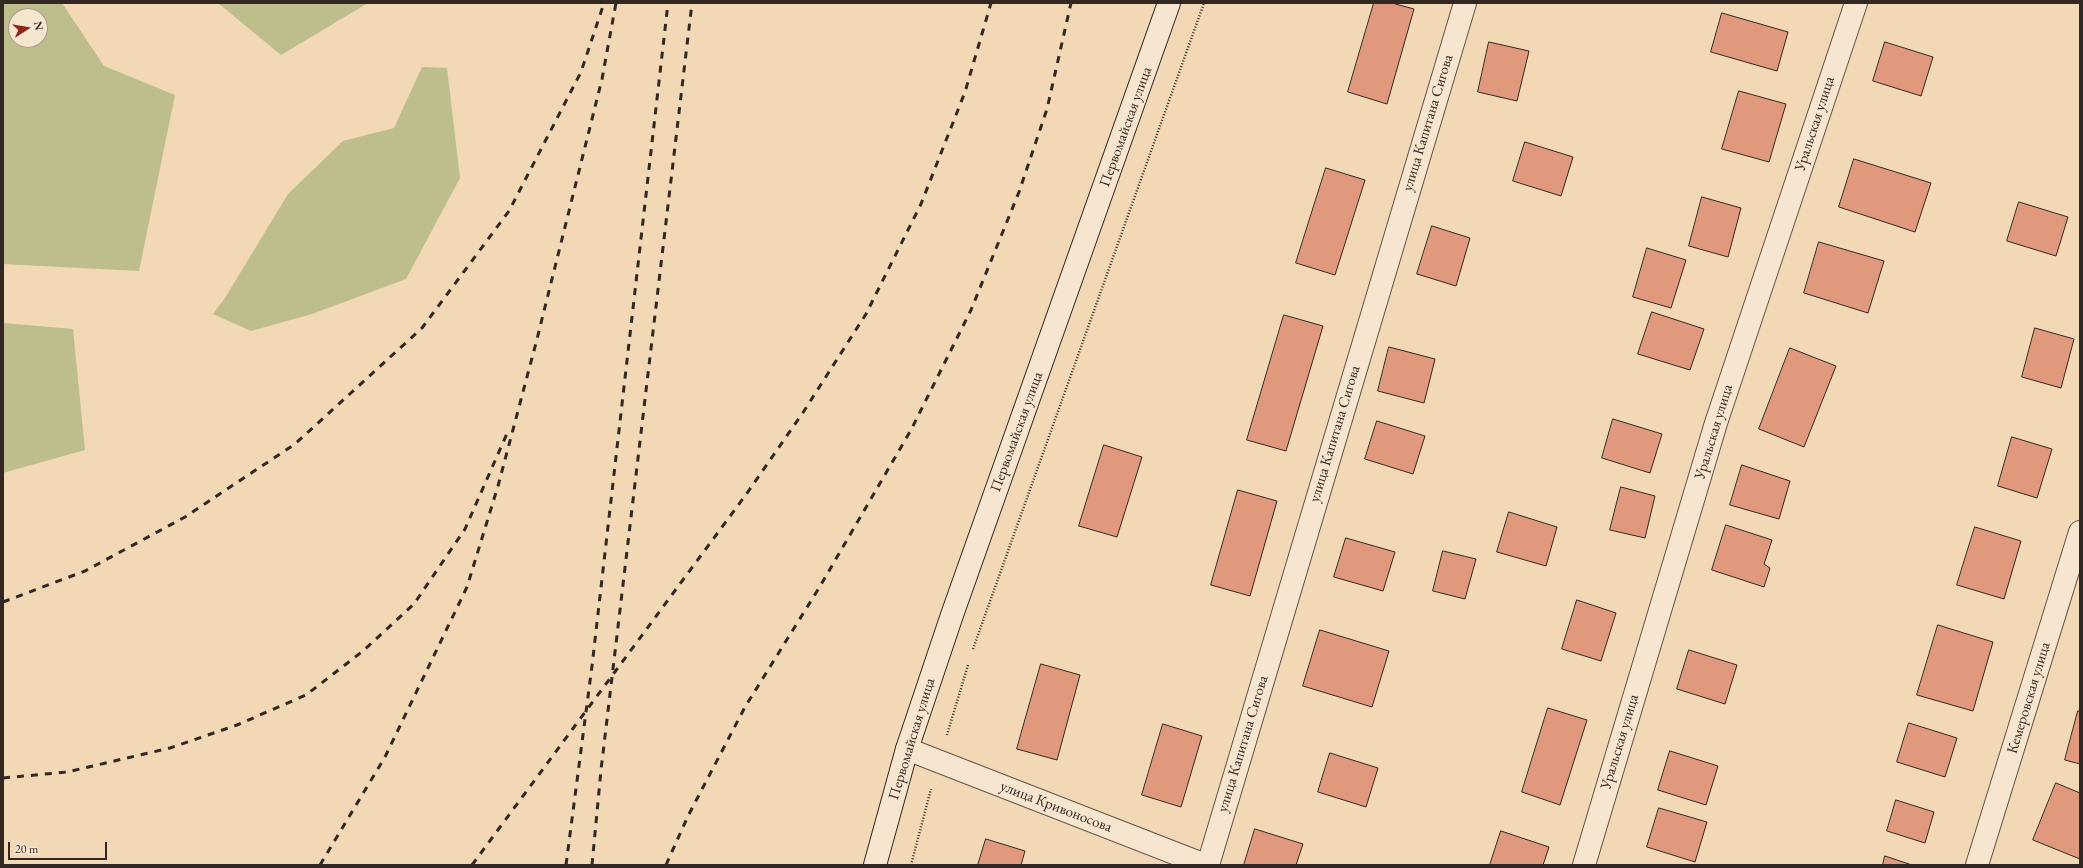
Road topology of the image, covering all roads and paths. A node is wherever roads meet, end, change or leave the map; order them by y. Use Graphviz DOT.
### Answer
graph roads {
  1 [pos="1170,3"];
  2 [pos="1204,3"];
  3 [pos="1465,3"];
  4 [pos="1856,3"];
  5 [pos="2080,532"];
  6 [pos="972,652"];
  7 [pos="969,660"];
  8 [pos="907,748"];
  9 [pos="939,761"];
  10 [pos="876,865"];
  11 [pos="911,865"];
  12 [pos="1206,865"];
  13 [pos="1584,865"];
  14 [pos="1977,865"];
  1 -- 8 [label="street, Первомайская улица"];
  2 -- 6 [label="path"];
  3 -- 12 [label="street, улица Капитана Сигова"];
  4 -- 13 [label="street, Уральская улица"];
  5 -- 14 [label="street, Кемеровская улица"];
  7 -- 9 [label="path"];
  8 -- 9 [label="street, улица Кривоносова"];
  8 -- 10 [label="street, Первомайская улица"];
  9 -- 11 [label="path"];
  9 -- 12 [label="street, улица Кривоносова"];
}
